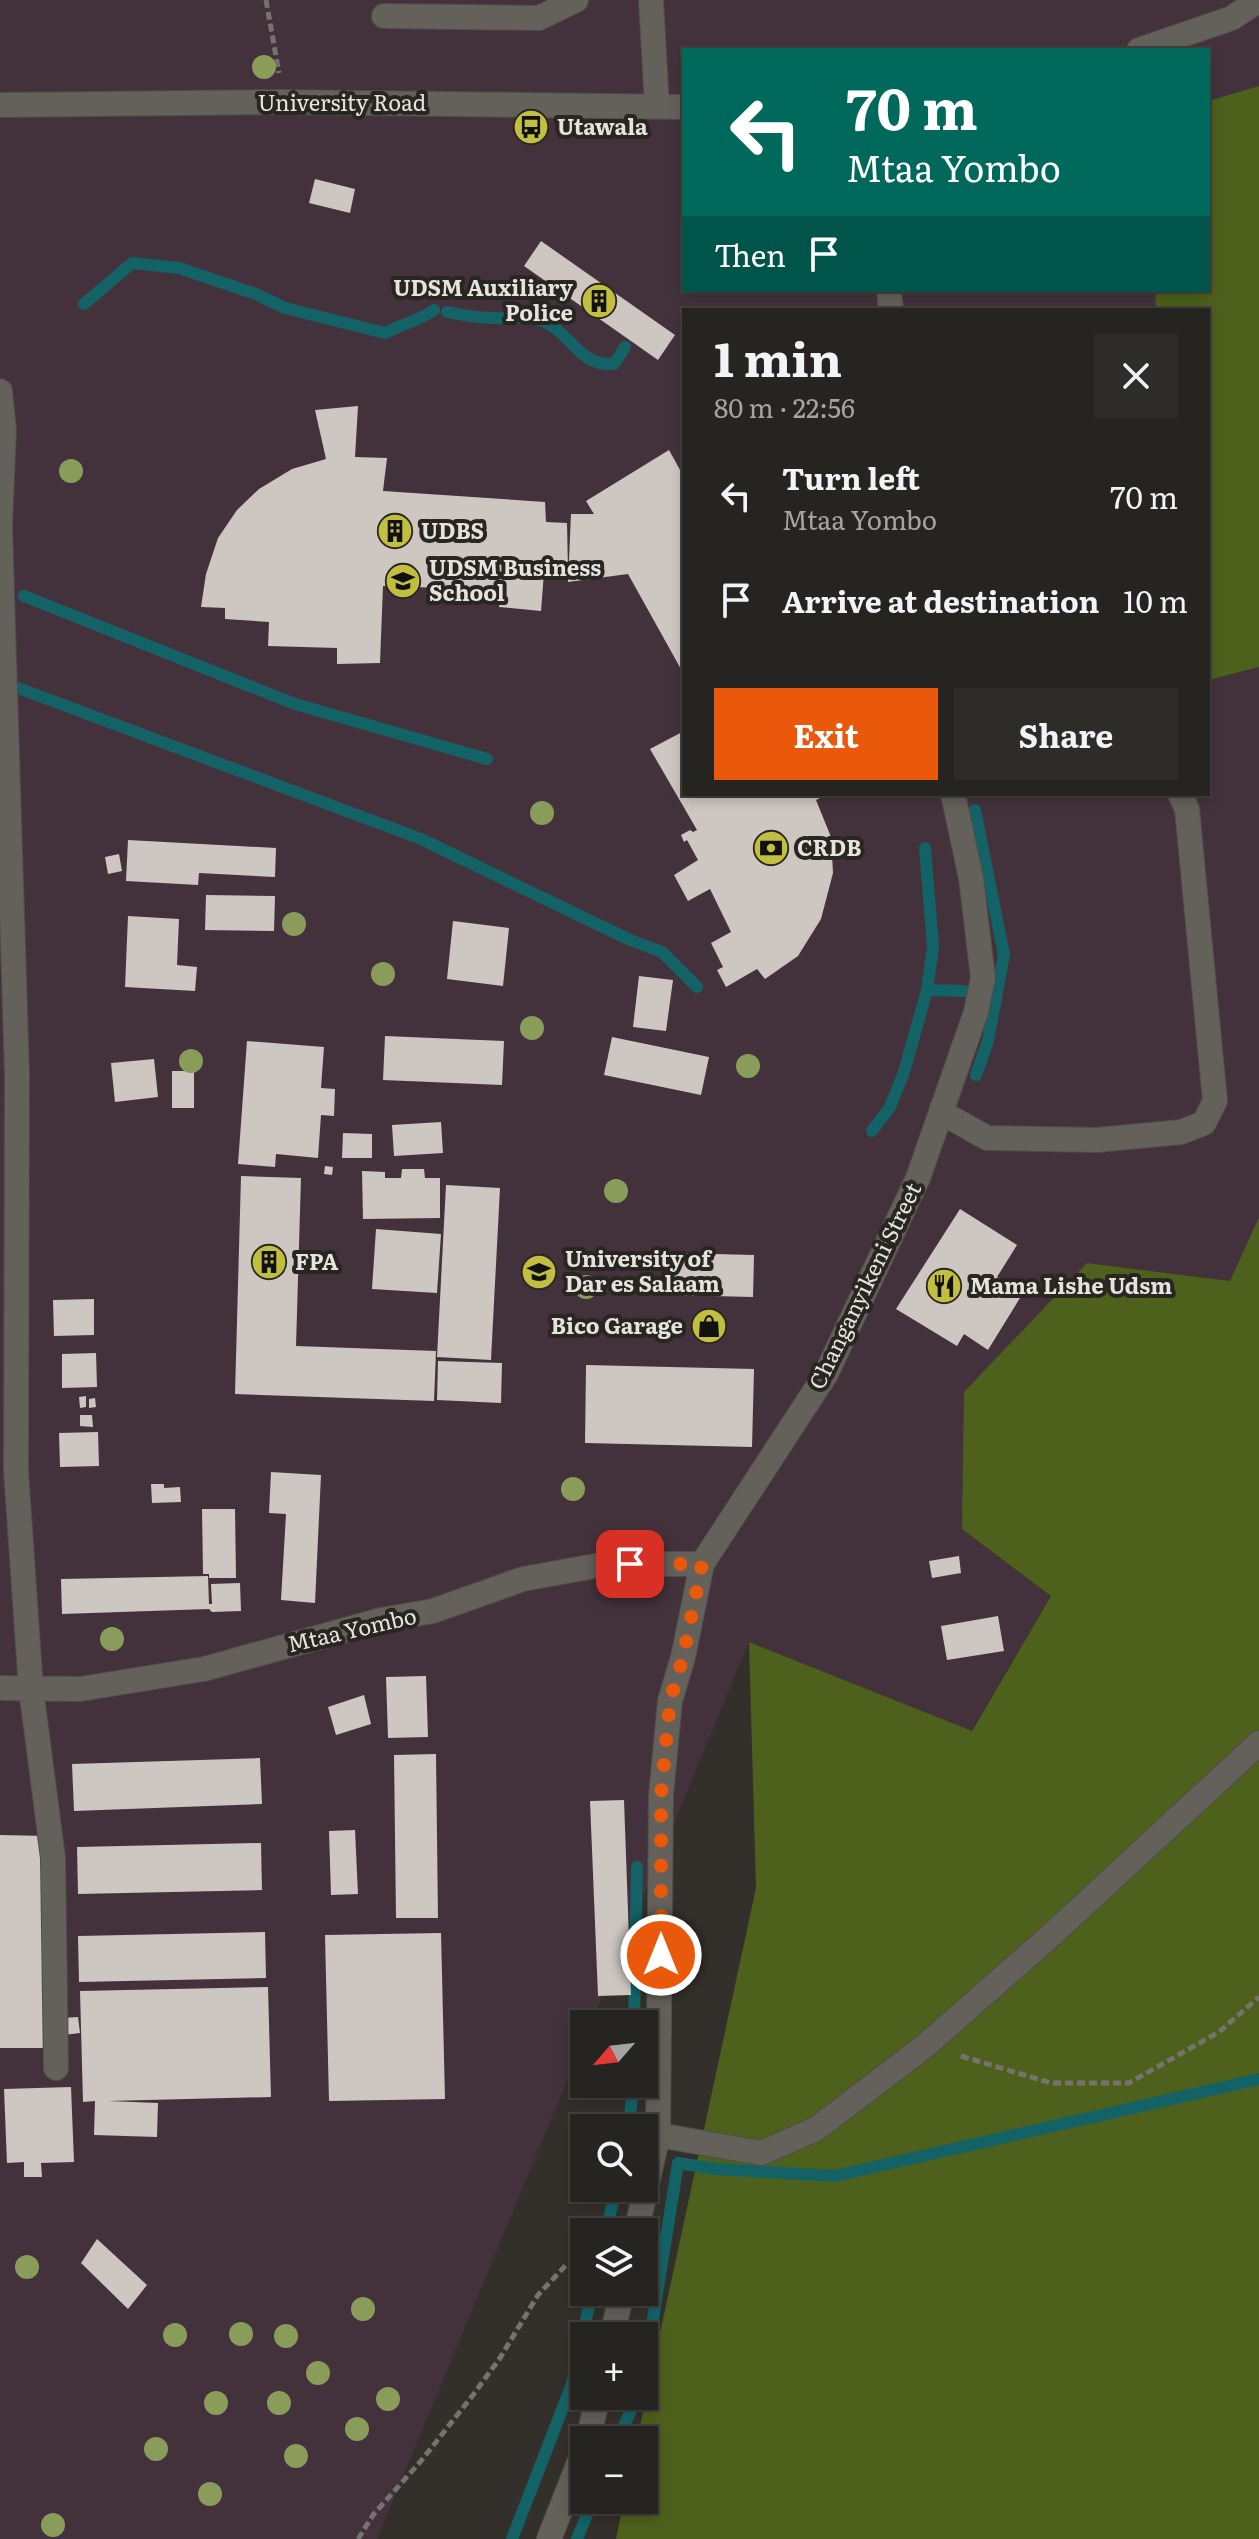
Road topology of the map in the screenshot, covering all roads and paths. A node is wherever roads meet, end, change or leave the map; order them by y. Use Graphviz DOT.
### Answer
graph roads {
  1 [pos="266,0"];
  2 [pos="576,0"];
  3 [pos="651,0"];
  4 [pos="1259,0"];
  5 [pos="384,16"];
  6 [pos="1145,48"];
  7 [pos="283,102"];
  8 [pos="0,105"];
  9 [pos="657,106"];
  10 [pos="682,107"];
  11 [pos="0,391"];
  12 [pos="2,627"];
  13 [pos="953,796"];
  14 [pos="1181,796"];
  15 [pos="9,1074"];
  16 [pos="942,1108"];
  17 [pos="11,1553"];
  18 [pos="702,1564"];
  19 [pos="0,1688"];
  20 [pos="31,1689"];
  21 [pos="1259,1743"];
  22 [pos="1259,1997"];
  23 [pos="925,2046"];
  24 [pos="56,2068"];
  25 [pos="658,2135"];
  26 [pos="568,2263"];
  27 [pos="570,2486"];
  28 [pos="358,2539"];
  29 [pos="549,2539"];
  1 -- 7 [label="path"];
  2 -- 5 [label="street"];
  3 -- 9 [label="street"];
  4 -- 6 [label="street"];
  7 -- 8 [label="street, University Road"];
  7 -- 9 [label="street, University Road"];
  9 -- 10 [label="street, University Road"];
  11 -- 12 [label="street"];
  12 -- 15 [label="street"];
  13 -- 16 [label="street, Changanyikeni Street"];
  14 -- 16 [label="street"];
  15 -- 17 [label="street"];
  16 -- 18 [label="street, Changanyikeni Street"];
  17 -- 20 [label="street"];
  18 -- 20 [label="street, Mtaa Yombo"];
  18 -- 25 [label="street, Changanyikeni Street"];
  19 -- 20 [label="street, Mtaa Yombo"];
  20 -- 24 [label="street"];
  21 -- 23 [label="street"];
  22 -- 23 [label="path"];
  23 -- 25 [label="street"];
  26 -- 28 [label="path"];
  27 -- 29 [label="street"];
}
